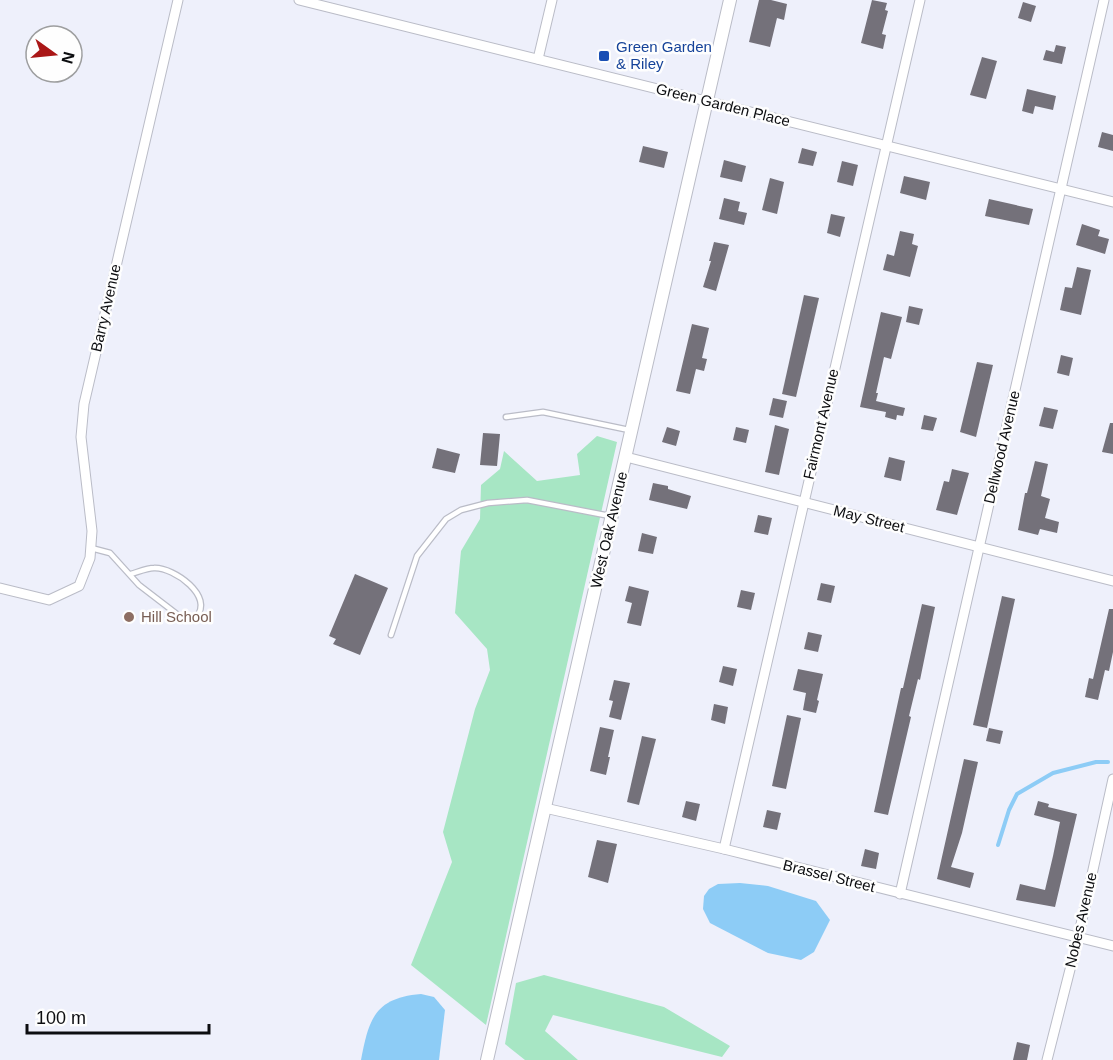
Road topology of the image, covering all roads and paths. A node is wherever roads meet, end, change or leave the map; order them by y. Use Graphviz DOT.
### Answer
graph roads {
  1 [pos="178,0"];
  2 [pos="299,0"];
  3 [pos="552,0"];
  4 [pos="730,0"];
  5 [pos="920,0"];
  6 [pos="1104,0"];
  7 [pos="538,59"];
  8 [pos="707,101"];
  9 [pos="887,146"];
  10 [pos="1062,190"];
  11 [pos="1113,202"];
  12 [pos="506,417"];
  13 [pos="632,430"];
  14 [pos="626,457"];
  15 [pos="802,503"];
  16 [pos="612,516"];
  17 [pos="979,546"];
  18 [pos="90,548"];
  19 [pos="131,574"];
  20 [pos="1113,580"];
  21 [pos="0,588"];
  22 [pos="392,635"];
  23 [pos="1113,778"];
  24 [pos="545,808"];
  25 [pos="724,849"];
  26 [pos="900,894"];
  27 [pos="1078,938"];
  28 [pos="1113,946"];
  29 [pos="487,1060"];
  30 [pos="1047,1060"];
  1 -- 18 [label="street, Barry Avenue"];
  2 -- 7 [label="street, Green Garden Place"];
  3 -- 7 [label="street"];
  4 -- 8 [label="street, West Oak Avenue"];
  5 -- 9 [label="street, Fairmont Avenue"];
  6 -- 10 [label="street, Dellwood Avenue"];
  7 -- 8 [label="street, Green Garden Place"];
  8 -- 9 [label="street, Green Garden Place"];
  8 -- 13 [label="street, West Oak Avenue"];
  9 -- 10 [label="street, Green Garden Place"];
  9 -- 15 [label="street, Fairmont Avenue"];
  10 -- 11 [label="street, Green Garden Place"];
  10 -- 17 [label="street, Dellwood Avenue"];
  12 -- 13 [label="lane"];
  13 -- 14 [label="street, West Oak Avenue"];
  14 -- 15 [label="street, May Street"];
  14 -- 16 [label="street, West Oak Avenue"];
  15 -- 17 [label="street, May Street"];
  15 -- 25 [label="street, Fairmont Avenue"];
  16 -- 22 [label="lane"];
  16 -- 24 [label="street, West Oak Avenue"];
  17 -- 20 [label="street, May Street"];
  17 -- 26 [label="street, Dellwood Avenue"];
  18 -- 19 [label="lane"];
  18 -- 21 [label="street, Barry Avenue"];
  19 -- 19 [label="lane"];
  23 -- 27 [label="street, Nobes Avenue"];
  24 -- 25 [label="street, Brassel Street"];
  24 -- 29 [label="street, West Oak Avenue"];
  25 -- 26 [label="street, Brassel Street"];
  26 -- 27 [label="street, Brassel Street"];
  27 -- 28 [label="street, Brassel Street"];
  27 -- 30 [label="street, Nobes Avenue"];
}
